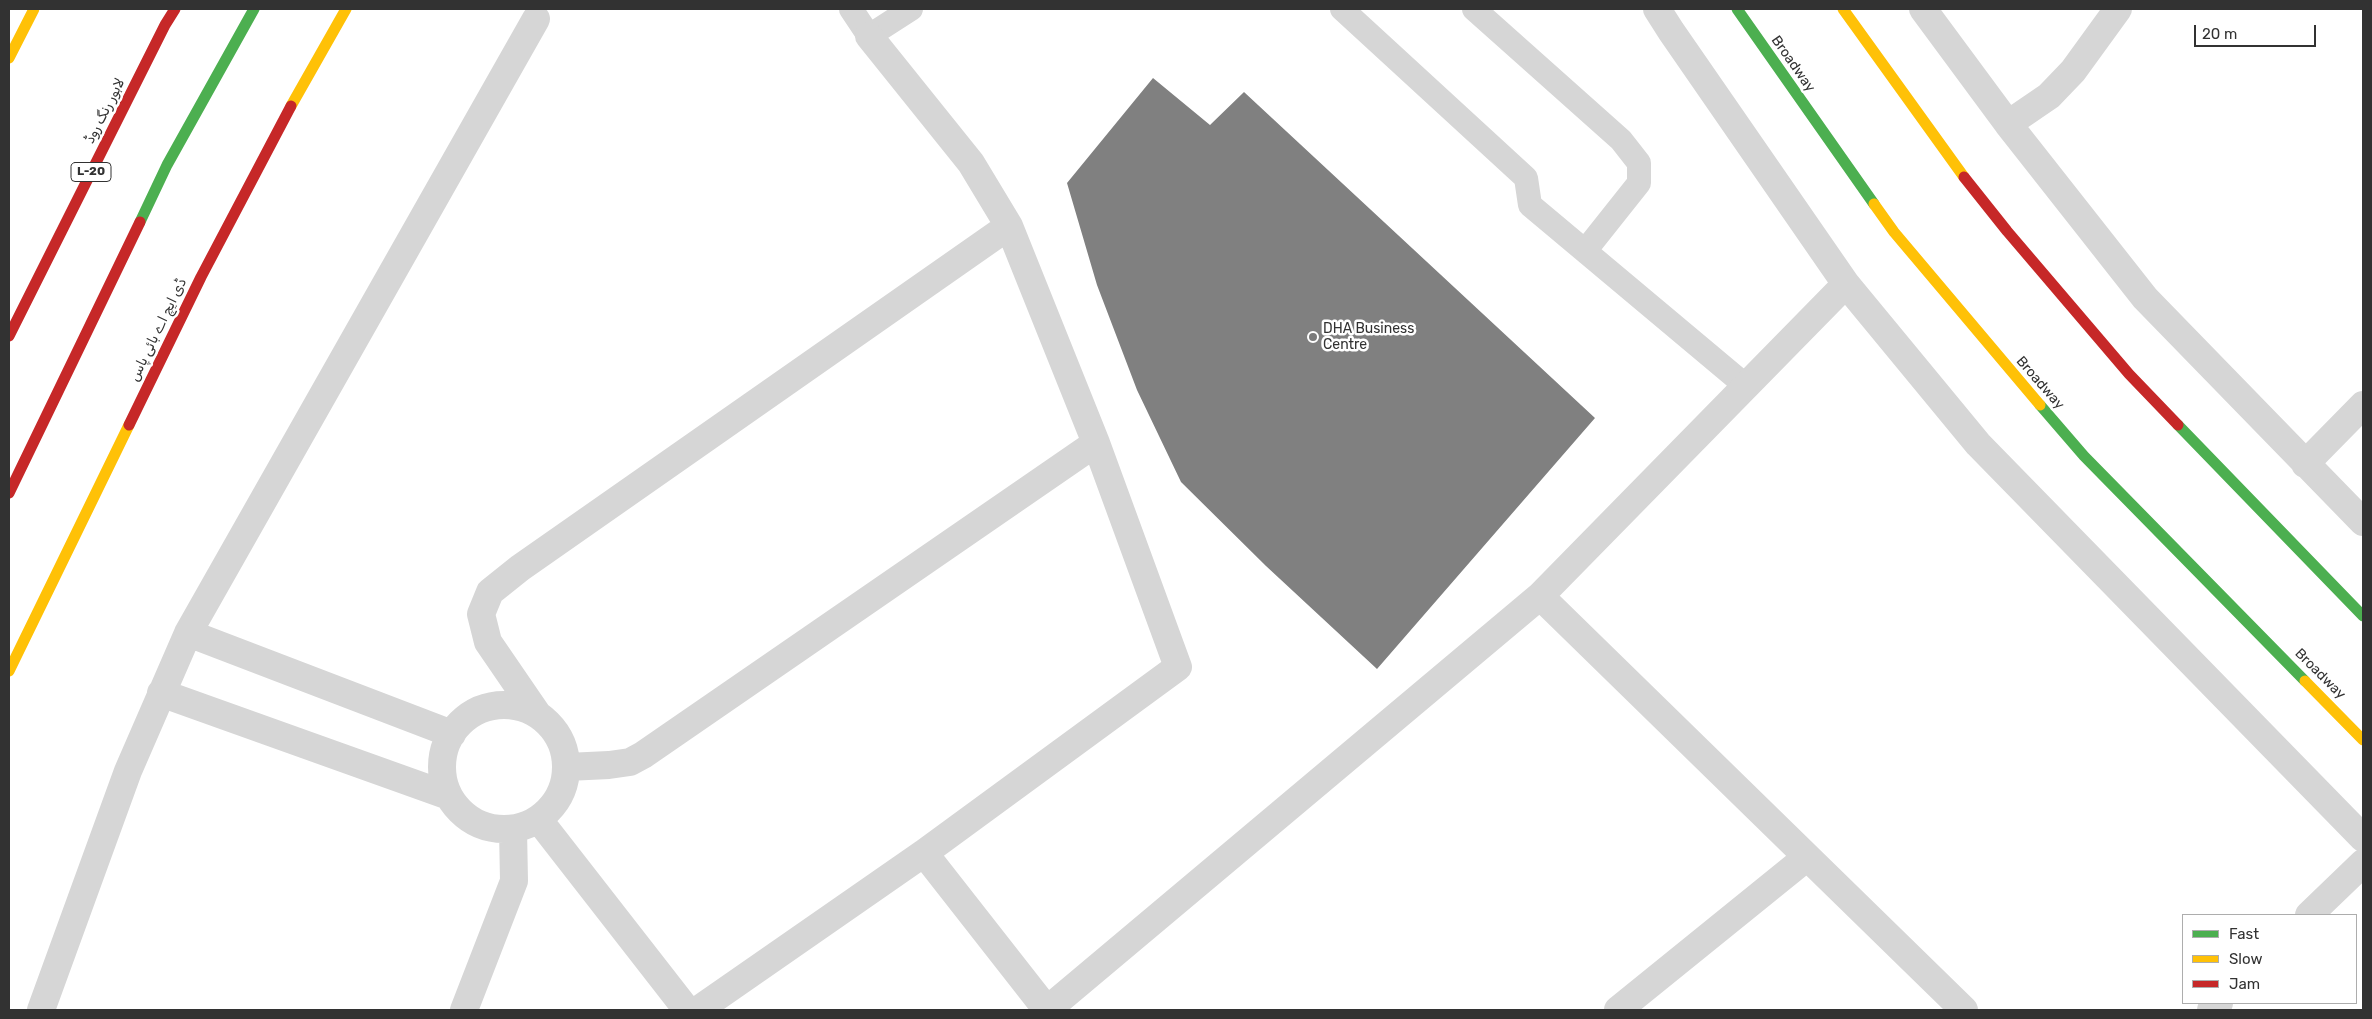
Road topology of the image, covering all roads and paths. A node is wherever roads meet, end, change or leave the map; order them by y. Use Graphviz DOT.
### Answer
graph roads {
  1 [pos="34,9"];
  2 [pos="175,9"];
  3 [pos="254,9"];
  4 [pos="346,9"];
  5 [pos="851,9"];
  6 [pos="911,9"];
  7 [pos="1342,9"];
  8 [pos="1658,9"];
  9 [pos="1737,9"];
  10 [pos="1843,9"];
  11 [pos="1923,9"];
  12 [pos="2118,9"];
  13 [pos="1486,13"];
  14 [pos="536,19"];
  15 [pos="869,36"];
  16 [pos="9,58"];
  17 [pos="2008,124"];
  18 [pos="1009,226"];
  19 [pos="1585,251"];
  20 [pos="1846,284"];
  21 [pos="9,336"];
  22 [pos="1746,386"];
  23 [pos="2363,405"];
  24 [pos="1096,443"];
  25 [pos="2305,464"];
  26 [pos="9,493"];
  27 [pos="2363,522"];
  28 [pos="1540,596"];
  29 [pos="2363,616"];
  30 [pos="188,633"];
  31 [pos="9,671"];
  32 [pos="160,693"];
  33 [pos="538,715"];
  34 [pos="452,734"];
  35 [pos="2363,740"];
  36 [pos="567,767"];
  37 [pos="449,796"];
  38 [pos="538,820"];
  39 [pos="513,829"];
  40 [pos="2363,838"];
  41 [pos="924,854"];
  42 [pos="1807,857"];
  43 [pos="2363,863"];
  44 [pos="2310,914"];
  45 [pos="41,1010"];
  46 [pos="464,1010"];
  47 [pos="687,1010"];
  48 [pos="698,1010"];
  49 [pos="1047,1010"];
  50 [pos="1618,1010"];
  51 [pos="1964,1010"];
  1 -- 16 [label="main road"];
  2 -- 21 [label="main road, لاہور رنگ روڈ / L-20"];
  3 -- 26 [label="main road"];
  4 -- 31 [label="main road, ڈی ایچ اے بائی پاس"];
  5 -- 15 [label="lane"];
  6 -- 15 [label="lane"];
  7 -- 19 [label="lane"];
  8 -- 20 [label="street"];
  9 -- 35 [label="main road, Broadway"];
  10 -- 29 [label="main road"];
  11 -- 17 [label="street"];
  12 -- 17 [label="street"];
  13 -- 19 [label="lane"];
  14 -- 30 [label="street"];
  15 -- 18 [label="street"];
  17 -- 25 [label="street"];
  18 -- 24 [label="street"];
  18 -- 33 [label="street"];
  19 -- 22 [label="lane"];
  20 -- 22 [label="street"];
  20 -- 40 [label="street"];
  22 -- 28 [label="street"];
  23 -- 25 [label="street"];
  24 -- 36 [label="street"];
  24 -- 41 [label="street"];
  25 -- 27 [label="street"];
  28 -- 42 [label="street"];
  28 -- 49 [label="street"];
  30 -- 32 [label="street"];
  30 -- 34 [label="street"];
  32 -- 37 [label="street"];
  32 -- 45 [label="street"];
  33 -- 34 [label="street"];
  33 -- 36 [label="street"];
  34 -- 37 [label="street"];
  36 -- 38 [label="street"];
  37 -- 39 [label="street"];
  38 -- 39 [label="street"];
  38 -- 47 [label="street"];
  39 -- 46 [label="street"];
  41 -- 48 [label="street"];
  41 -- 49 [label="street"];
  42 -- 50 [label="street"];
  42 -- 51 [label="street"];
  43 -- 44 [label="street"];
}
